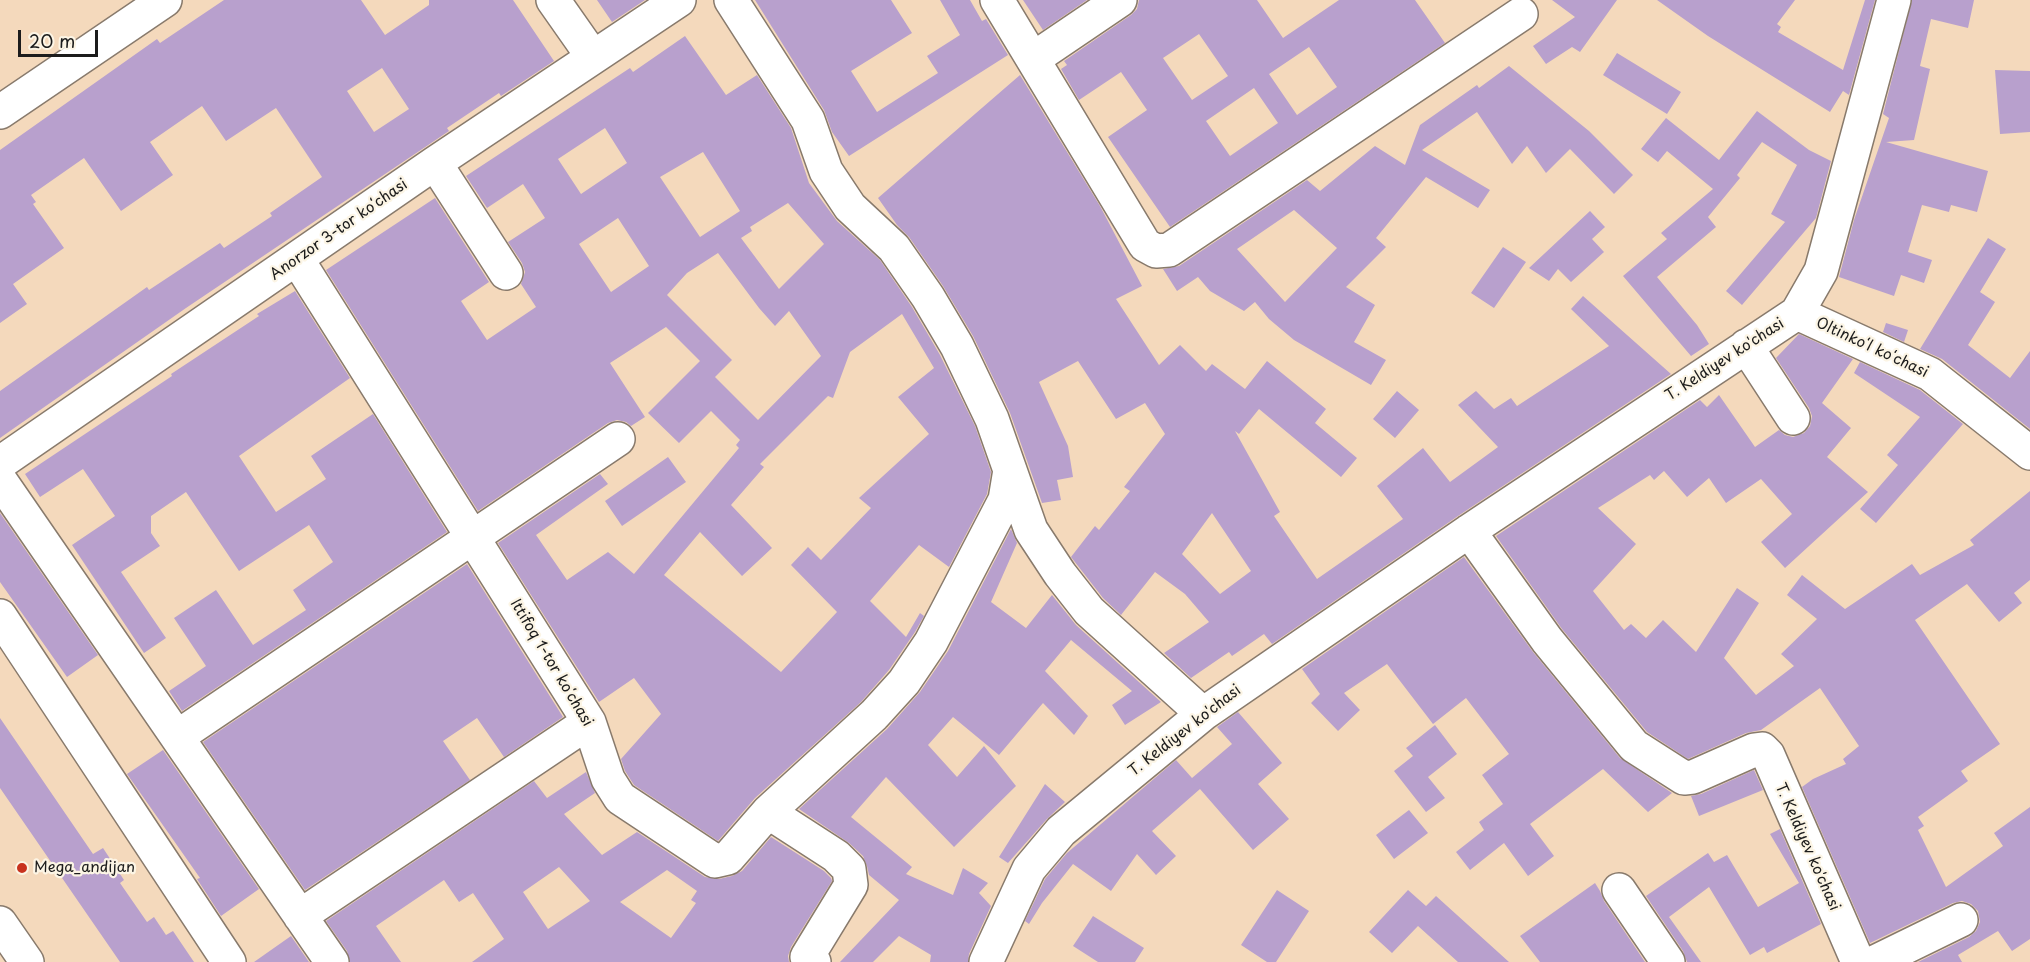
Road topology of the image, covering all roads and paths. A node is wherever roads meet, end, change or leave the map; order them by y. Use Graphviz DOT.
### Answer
graph roads {
  1 [pos="165,0"];
  2 [pos="553,0"];
  3 [pos="679,0"];
  4 [pos="731,0"];
  5 [pos="998,0"];
  6 [pos="1120,0"];
  7 [pos="1894,0"];
  8 [pos="1521,14"];
  9 [pos="593,57"];
  10 [pos="1033,59"];
  11 [pos="0,112"];
  12 [pos="435,163"];
  13 [pos="297,259"];
  14 [pos="506,273"];
  15 [pos="1797,313"];
  16 [pos="1746,346"];
  17 [pos="1793,418"];
  18 [pos="618,439"];
  19 [pos="2030,453"];
  20 [pos="0,462"];
  21 [pos="1010,470"];
  22 [pos="0,480"];
  23 [pos="1469,531"];
  24 [pos="474,537"];
  25 [pos="0,616"];
  26 [pos="1203,714"];
  27 [pos="589,722"];
  28 [pos="177,737"];
  29 [pos="768,812"];
  30 [pos="1619,890"];
  31 [pos="300,916"];
  32 [pos="1961,920"];
  33 [pos="0,923"];
  34 [pos="808,960"];
  35 [pos="27,962"];
  36 [pos="229,962"];
  37 [pos="332,962"];
  38 [pos="986,962"];
  39 [pos="1668,962"];
  40 [pos="1858,962"];
  41 [pos="1875,962"];
  1 -- 11 [label="street"];
  2 -- 9 [label="street"];
  3 -- 9 [label="street, Anorzor 3-tor koʻchasi"];
  4 -- 21 [label="street"];
  5 -- 10 [label="street"];
  6 -- 10 [label="street"];
  7 -- 15 [label="street, T. Keldiyev ko'chasi"];
  8 -- 10 [label="street"];
  9 -- 12 [label="street, Anorzor 3-tor koʻchasi"];
  12 -- 13 [label="street, Anorzor 3-tor koʻchasi"];
  12 -- 14 [label="street"];
  13 -- 20 [label="street, Anorzor 3-tor koʻchasi"];
  13 -- 24 [label="street, Ittifoq 1-tor koʻchasi"];
  15 -- 16 [label="street, T. Keldiyev ko'chasi"];
  15 -- 19 [label="street, Oltinkoʻl koʻchasi"];
  16 -- 17 [label="street"];
  16 -- 23 [label="street, T. Keldiyev ko'chasi"];
  18 -- 24 [label="street"];
  21 -- 26 [label="street"];
  21 -- 29 [label="street, Ittifoq 1-tor koʻchasi"];
  22 -- 28 [label="street"];
  23 -- 26 [label="street, T. Keldiyev ko'chasi"];
  23 -- 40 [label="street, T. Keldiyev ko'chasi"];
  24 -- 27 [label="street, Ittifoq 1-tor koʻchasi"];
  24 -- 28 [label="street"];
  25 -- 36 [label="street"];
  26 -- 38 [label="street, T. Keldiyev ko'chasi"];
  27 -- 29 [label="street, Ittifoq 1-tor koʻchasi"];
  27 -- 31 [label="street"];
  28 -- 31 [label="street"];
  29 -- 34 [label="street"];
  30 -- 39 [label="street"];
  31 -- 37 [label="street"];
  32 -- 41 [label="street"];
  33 -- 35 [label="street"];
}
